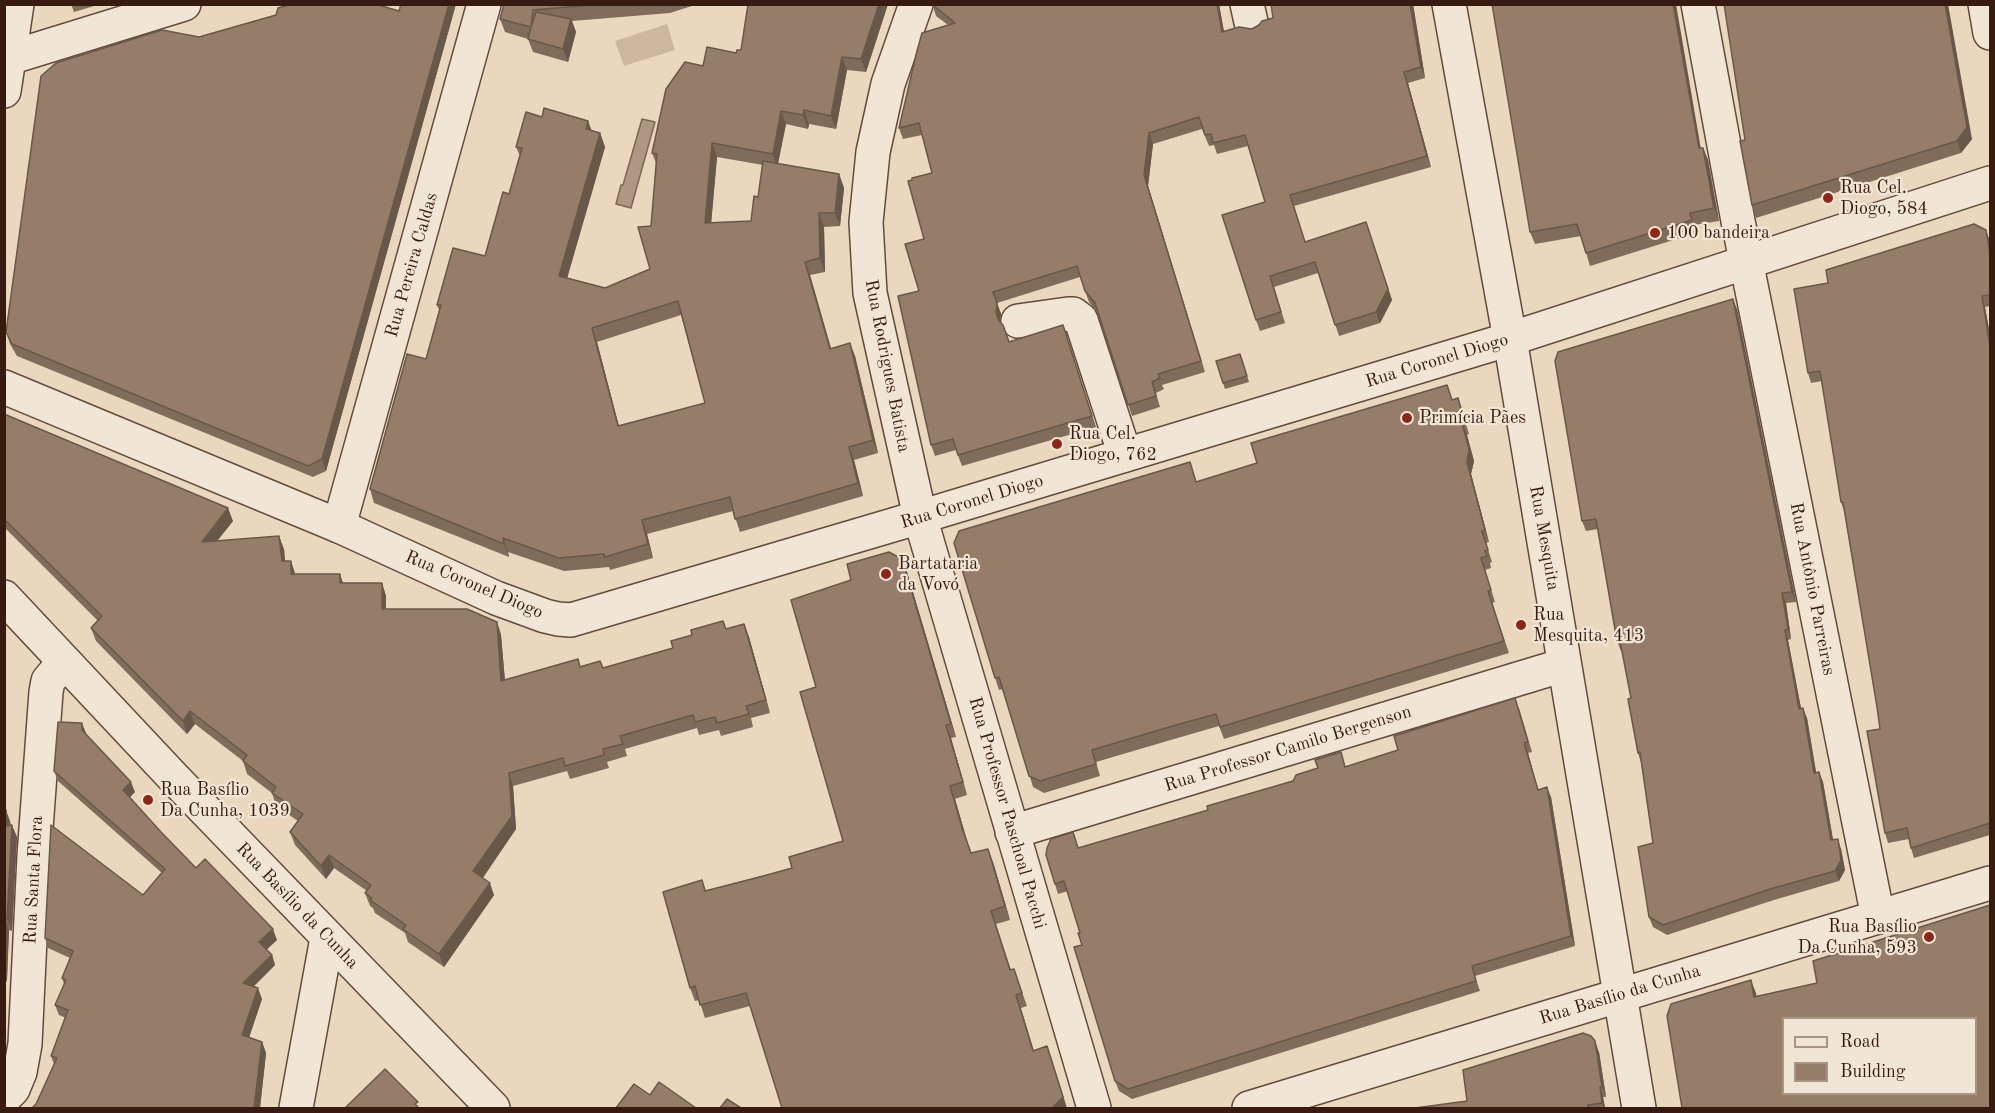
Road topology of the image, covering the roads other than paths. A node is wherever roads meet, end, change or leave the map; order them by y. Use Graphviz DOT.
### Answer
graph roads {
  1 [pos="17,4"];
  2 [pos="184,4"];
  3 [pos="484,4"];
  4 [pos="916,4"];
  5 [pos="1449,4"];
  6 [pos="1698,4"];
  7 [pos="1985,4"];
  8 [pos="1990,33"];
  9 [pos="9,58"];
  10 [pos="4,91"];
  11 [pos="1990,183"];
  12 [pos="1747,262"];
  13 [pos="1018,321"];
  14 [pos="1510,339"];
  15 [pos="4,387"];
  16 [pos="1125,455"];
  17 [pos="920,517"];
  18 [pos="339,526"];
  19 [pos="4,597"];
  20 [pos="64,662"];
  21 [pos="1564,665"];
  22 [pos="1012,832"];
  23 [pos="1990,883"];
  24 [pos="1878,917"];
  25 [pos="327,938"];
  26 [pos="1620,994"];
  27 [pos="10,1078"];
  28 [pos="1292,1102"];
  29 [pos="296,1108"];
  30 [pos="493,1108"];
  31 [pos="1094,1108"];
  32 [pos="1249,1108"];
  33 [pos="1639,1108"];
  1 -- 9 [label="street"];
  2 -- 9 [label="street"];
  3 -- 18 [label="street, Rua Pereira Caldas"];
  4 -- 17 [label="street, Rua Rodrigues Batista"];
  5 -- 14 [label="street, Rua Mesquita"];
  6 -- 12 [label="street, Rua Antônio Parreiras"];
  7 -- 8 [label="street"];
  9 -- 10 [label="street"];
  11 -- 12 [label="street, Rua Coronel Diogo"];
  12 -- 14 [label="street, Rua Coronel Diogo"];
  12 -- 24 [label="street, Rua Antônio Parreiras"];
  13 -- 16 [label="street"];
  14 -- 16 [label="street, Rua Coronel Diogo"];
  14 -- 21 [label="street, Rua Mesquita"];
  15 -- 18 [label="street, Rua Coronel Diogo"];
  16 -- 17 [label="street, Rua Coronel Diogo"];
  17 -- 18 [label="street, Rua Coronel Diogo"];
  17 -- 22 [label="street, Rua Professor Paschoal Pacchi"];
  19 -- 20 [label="street, Rua Basílio da Cunha"];
  20 -- 25 [label="street, Rua Basílio da Cunha"];
  20 -- 27 [label="street, Rua Santa Flora"];
  21 -- 22 [label="street, Rua Professor Camilo Bergenson"];
  21 -- 26 [label="street, Rua Mesquita"];
  22 -- 31 [label="street, Rua Professor Paschoal Pacchi"];
  23 -- 24 [label="street, Rua Basílio da Cunha"];
  24 -- 26 [label="street, Rua Basílio da Cunha"];
  25 -- 29 [label="street"];
  25 -- 30 [label="street, Rua Basílio da Cunha"];
  26 -- 28 [label="street, Rua Basílio da Cunha"];
  26 -- 33 [label="street, Rua Mesquita"];
  28 -- 32 [label="street, Rua Basílio da Cunha"];
}
